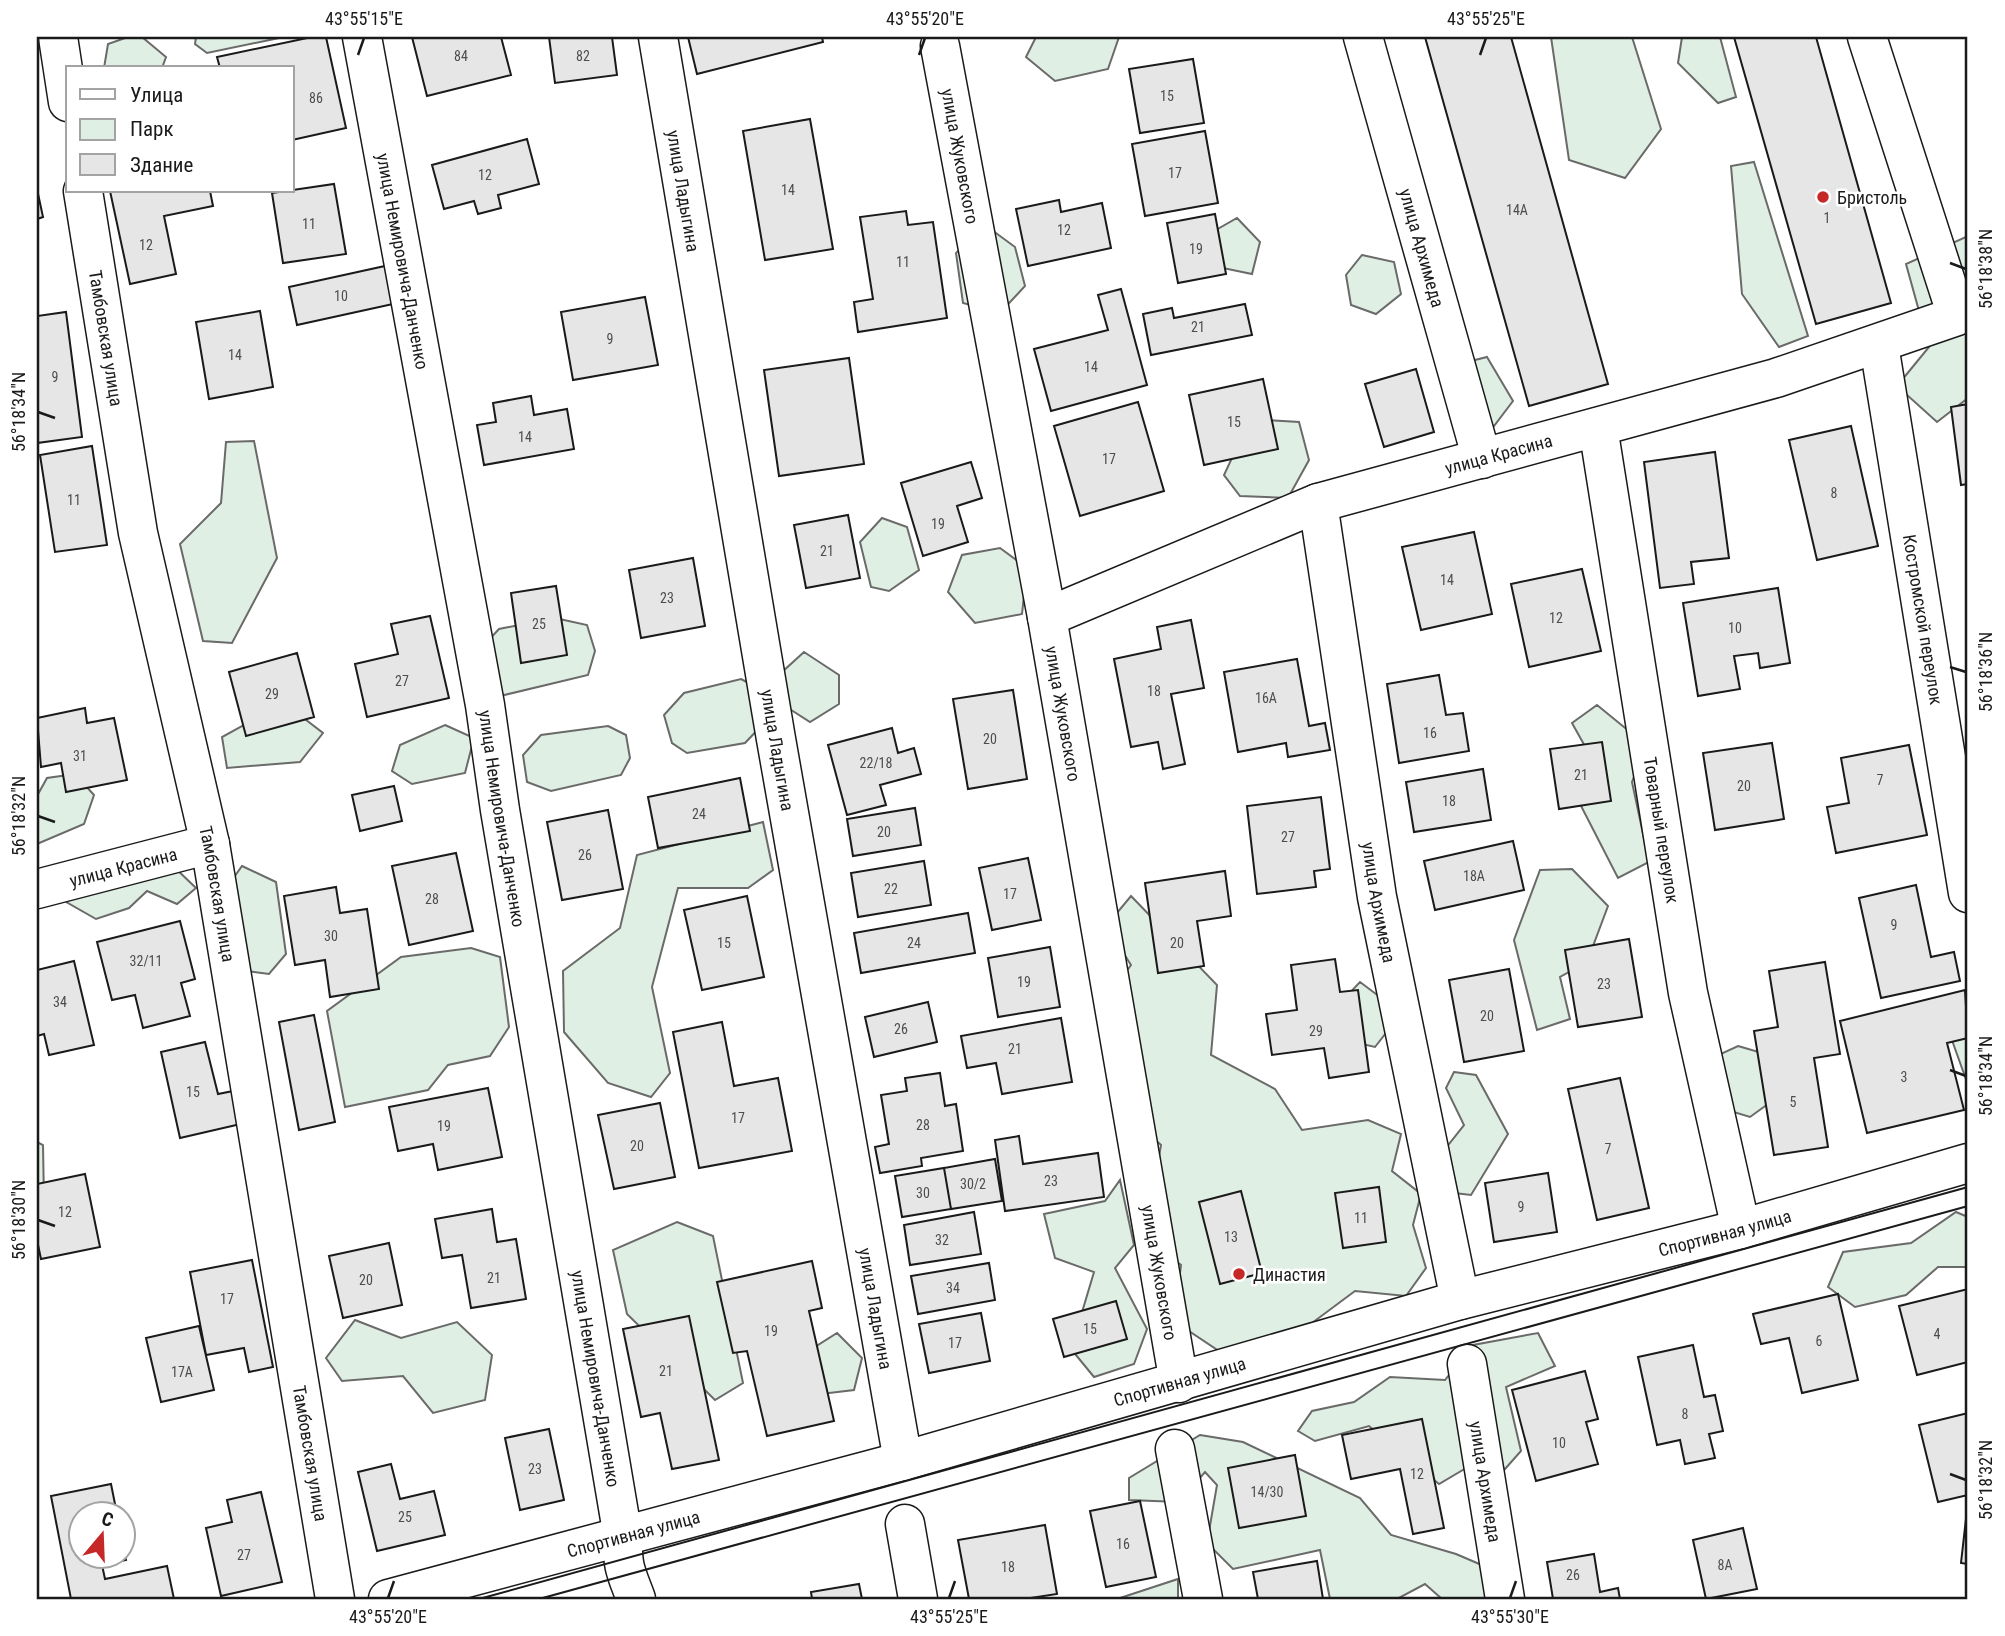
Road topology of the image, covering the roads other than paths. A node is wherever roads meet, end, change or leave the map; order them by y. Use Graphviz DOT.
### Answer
graph roads {
  1 [pos="362,37"];
  2 [pos="658,37"];
  3 [pos="1363,37"];
  4 [pos="1867,37"];
  5 [pos="61,42"];
  6 [pos="940,47"];
  7 [pos="66,85"];
  8 [pos="83,192"];
  9 [pos="1879,345"];
  10 [pos="1598,427"];
  11 [pos="1482,459"];
  12 [pos="1318,503"];
  13 [pos="1048,617"];
  14 [pos="209,844"];
  15 [pos="37,889"];
  16 [pos="1968,893"];
  17 [pos="1968,1163"];
  18 [pos="1741,1228"];
  19 [pos="1460,1300"];
  20 [pos="1467,1364"];
  21 [pos="1180,1383"];
  22 [pos="1175,1449"];
  23 [pos="903,1461"];
  24 [pos="905,1524"];
  25 [pos="623,1537"];
  26 [pos="335,1599"];
  27 [pos="388,1599"];
  28 [pos="636,1599"];
  29 [pos="918,1599"];
  30 [pos="1203,1599"];
  31 [pos="1505,1599"];
  1 -- 25 [label="street, улица Немировича-Данченко"];
  2 -- 23 [label="street, улица Ладыгина"];
  3 -- 11 [label="street, улица Архимеда"];
  4 -- 9 [label="street, улица Красина"];
  5 -- 7 [label="street"];
  6 -- 13 [label="street, улица Жуковского"];
  8 -- 14 [label="street, Тамбовская улица"];
  9 -- 10 [label="street, улица Красина"];
  9 -- 16 [label="street, Костромской переулок"];
  10 -- 11 [label="street, улица Красина"];
  10 -- 18 [label="street, Товарный переулок"];
  11 -- 12 [label="street, улица Красина"];
  12 -- 13 [label="street, улица Красина"];
  12 -- 19 [label="street, улица Архимеда"];
  13 -- 21 [label="street, улица Жуковского"];
  14 -- 15 [label="street, улица Красина"];
  14 -- 26 [label="street, Тамбовская улица"];
  17 -- 18 [label="street, Спортивная улица"];
  18 -- 19 [label="street, Спортивная улица"];
  19 -- 21 [label="street, Спортивная улица"];
  20 -- 31 [label="street, улица Архимеда"];
  21 -- 23 [label="street, Спортивная улица"];
  22 -- 30 [label="street"];
  23 -- 25 [label="street, Спортивная улица"];
  24 -- 29 [label="street"];
  25 -- 27 [label="street, Спортивная улица"];
  25 -- 28 [label="street, улица Немировича-Данченко"];
}
